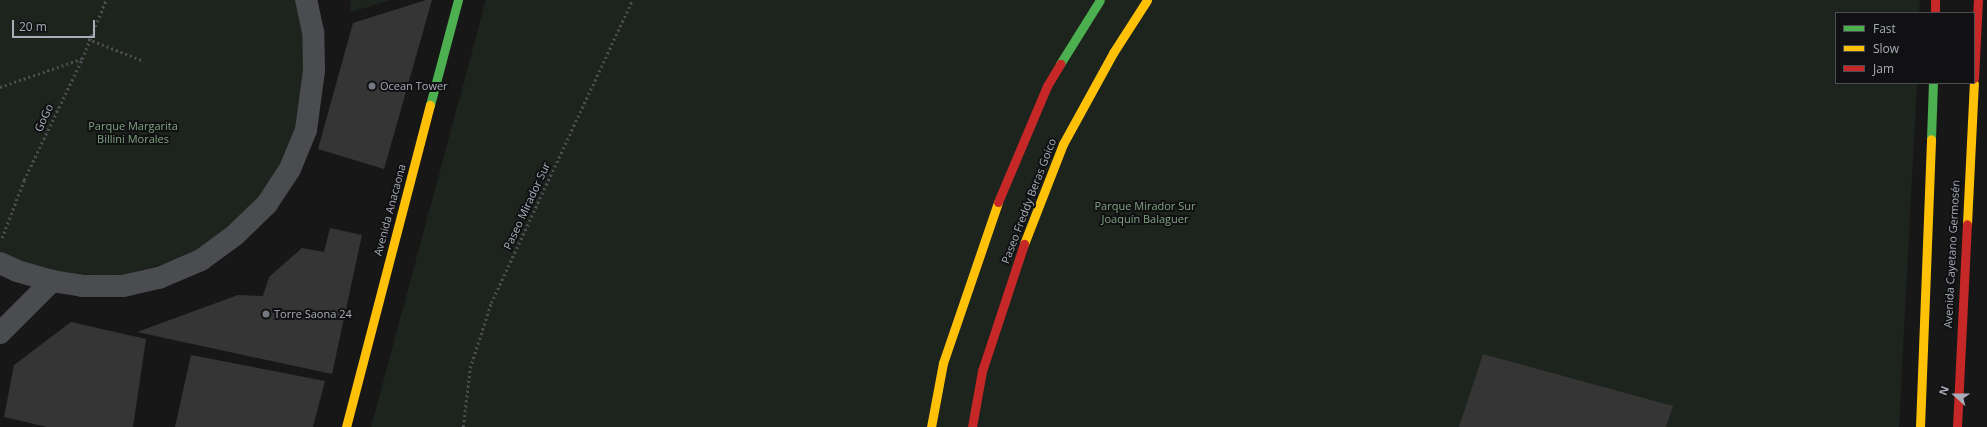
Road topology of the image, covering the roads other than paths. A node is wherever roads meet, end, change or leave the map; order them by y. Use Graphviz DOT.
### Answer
graph roads {
  1 [pos="306,0"];
  2 [pos="458,0"];
  3 [pos="1100,0"];
  4 [pos="1147,0"];
  5 [pos="1935,0"];
  6 [pos="1978,0"];
  7 [pos="1935,12"];
  8 [pos="1975,58"];
  9 [pos="1933,84"];
  10 [pos="1974,84"];
  11 [pos="0,263"];
  12 [pos="52,281"];
  13 [pos="0,333"];
  14 [pos="346,427"];
  15 [pos="931,427"];
  16 [pos="972,427"];
  17 [pos="1920,427"];
  18 [pos="1957,427"];
  1 -- 12 [label="street"];
  2 -- 14 [label="street, Avenida Anacaona"];
  3 -- 15 [label="street"];
  4 -- 16 [label="street, Paseo Freddy Beras Goico"];
  5 -- 7 [label="street"];
  6 -- 8 [label="street"];
  9 -- 17 [label="street"];
  10 -- 18 [label="street, Avenida Cayetano Germosén"];
  11 -- 12 [label="street"];
  12 -- 13 [label="street"];
}
